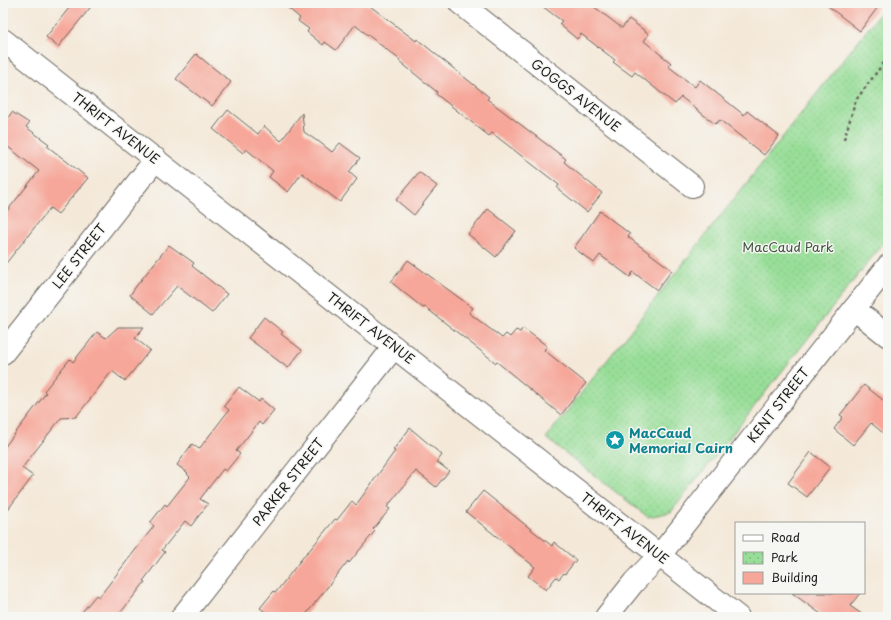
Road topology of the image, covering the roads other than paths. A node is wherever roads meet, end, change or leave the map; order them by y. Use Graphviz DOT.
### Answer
graph roads {
  1 [pos="460,3"];
  2 [pos="3,40"];
  3 [pos="156,159"];
  4 [pos="692,186"];
  5 [pos="888,266"];
  6 [pos="854,309"];
  7 [pos="888,336"];
  8 [pos="394,347"];
  9 [pos="3,353"];
  10 [pos="660,555"];
  11 [pos="182,617"];
  12 [pos="606,617"];
  13 [pos="738,617"];
  1 -- 4 [label="street, GOGGS AVENUE"];
  2 -- 3 [label="street, THRIFT AVENUE"];
  3 -- 8 [label="street, THRIFT AVENUE"];
  3 -- 9 [label="street, LEE STREET"];
  5 -- 6 [label="street, KENT STREET"];
  6 -- 7 [label="street"];
  6 -- 10 [label="street, KENT STREET"];
  8 -- 10 [label="street, THRIFT AVENUE"];
  8 -- 11 [label="street, PARKER STREET"];
  10 -- 12 [label="street, KENT STREET"];
  10 -- 13 [label="street, THRIFT AVENUE"];
}
